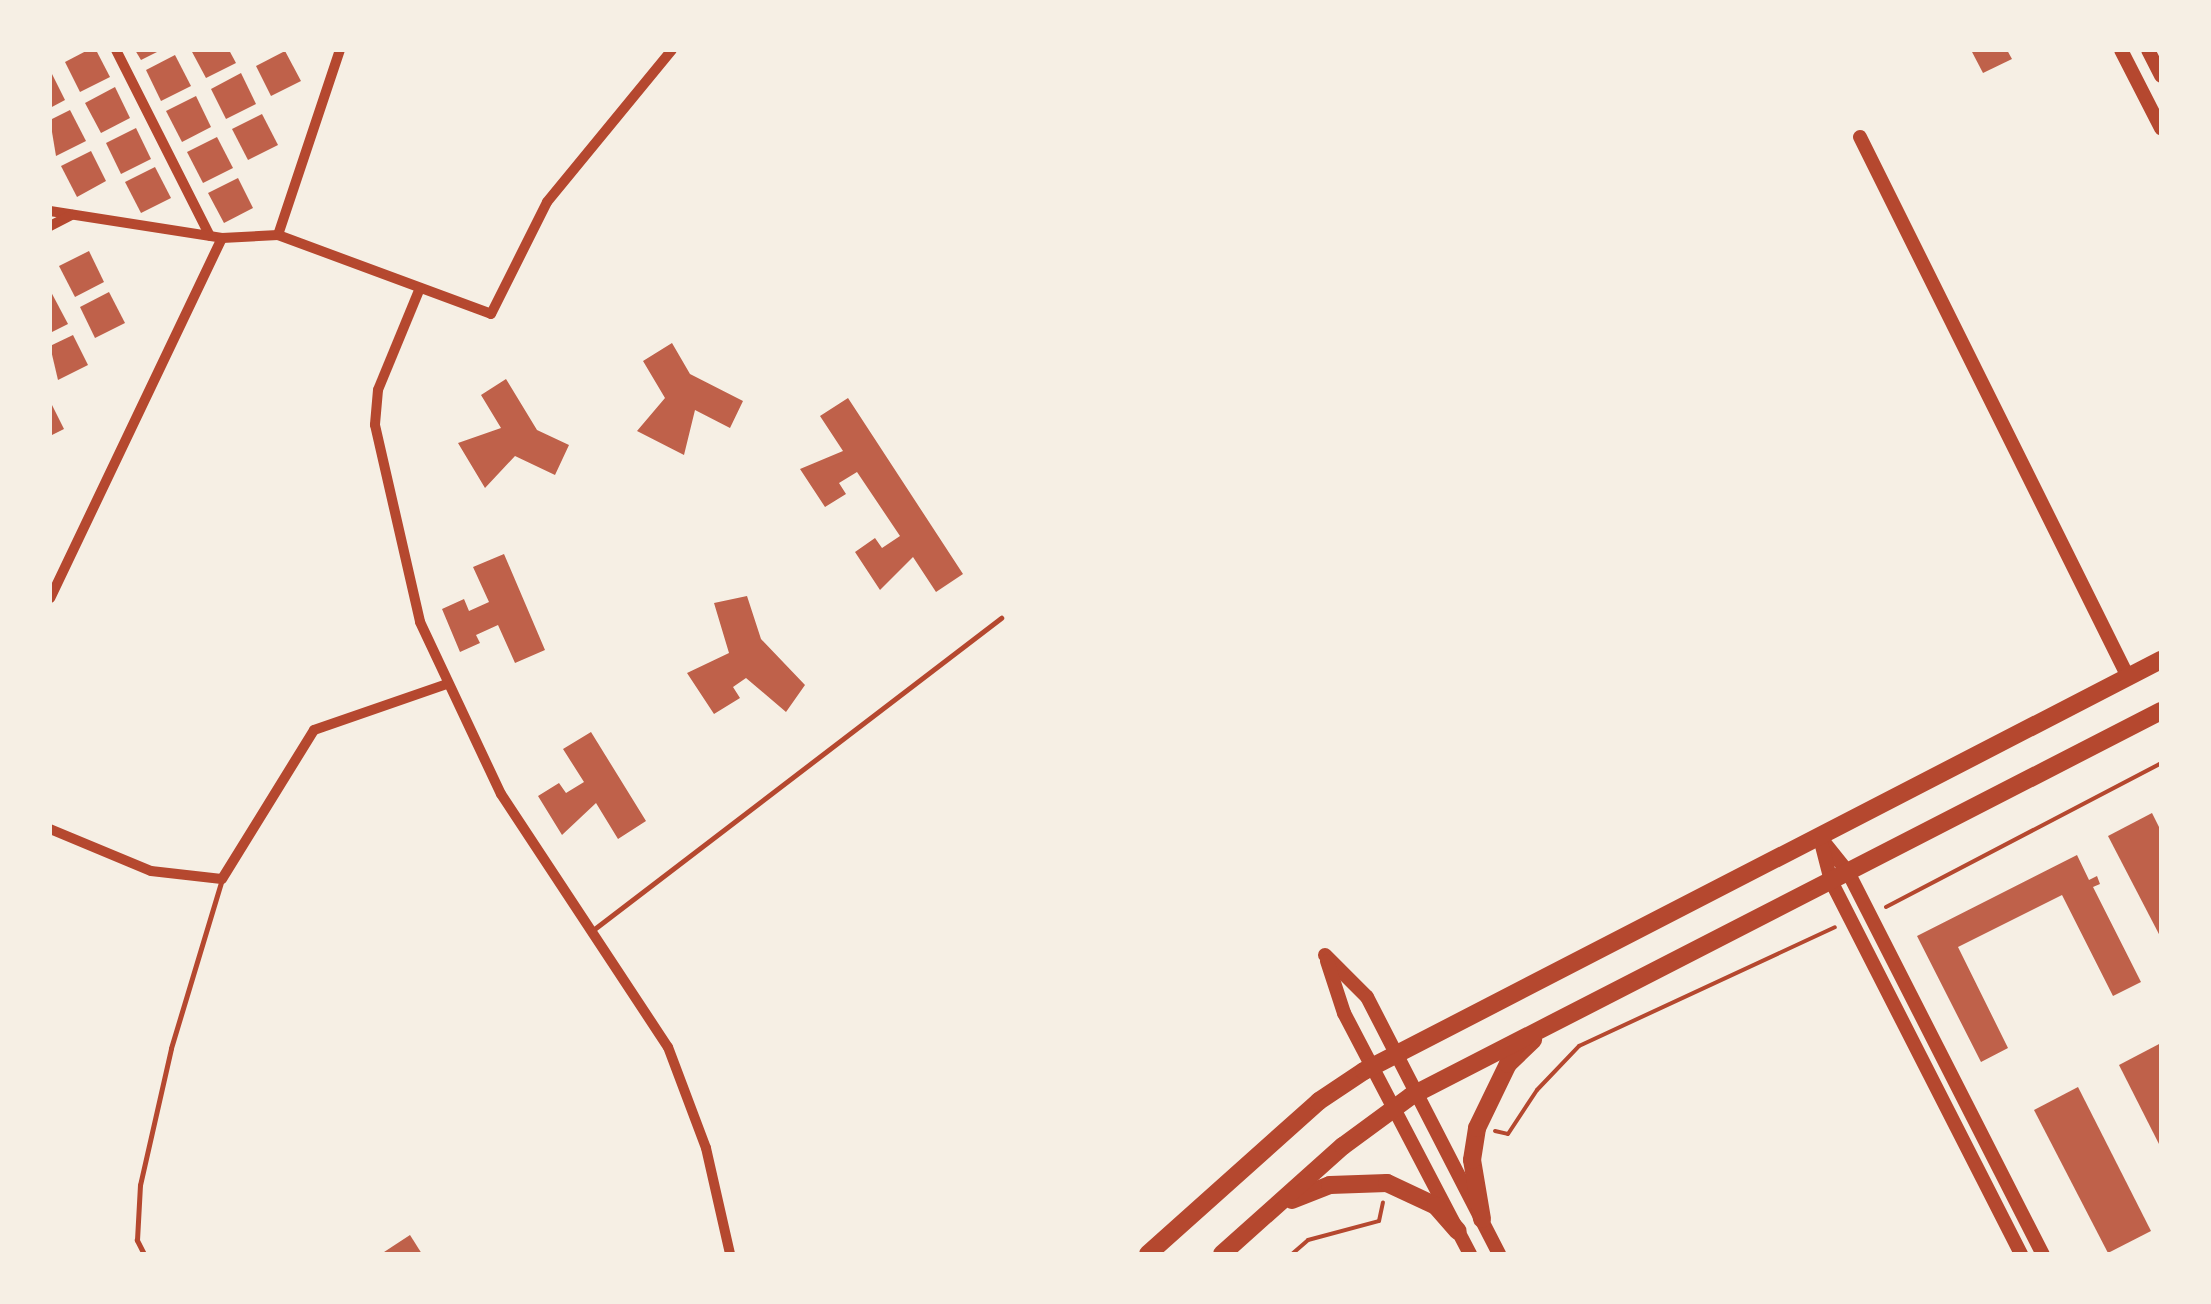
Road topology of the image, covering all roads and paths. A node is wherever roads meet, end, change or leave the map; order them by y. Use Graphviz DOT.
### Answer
graph roads {
  1 [pos="116,50"];
  2 [pos="340,50"];
  3 [pos="672,50"];
  4 [pos="2121,50"];
  5 [pos="2148,50"];
  6 [pos="2161,76"];
  7 [pos="2161,128"];
  8 [pos="1860,138"];
  9 [pos="50,211"];
  10 [pos="72,214"];
  11 [pos="50,226"];
  12 [pos="278,234"];
  13 [pos="216,236"];
  14 [pos="420,288"];
  15 [pos="50,598"];
  16 [pos="1001,618"];
  17 [pos="2161,660"];
  18 [pos="2128,677"];
  19 [pos="447,684"];
  20 [pos="2161,711"];
  21 [pos="2161,763"];
  22 [pos="50,829"];
  23 [pos="1819,836"];
  24 [pos="1848,872"];
  25 [pos="222,880"];
  26 [pos="1831,882"];
  27 [pos="1870,914"];
  28 [pos="1852,923"];
  29 [pos="593,930"];
  30 [pos="1558,1020"];
  31 [pos="1398,1056"];
  32 [pos="1373,1067"];
  33 [pos="1417,1093"];
  34 [pos="1394,1108"];
  35 [pos="1495,1131"];
  36 [pos="1383,1202"];
  37 [pos="1269,1212"];
  38 [pos="1482,1220"];
  39 [pos="1458,1231"];
  40 [pos="144,1254"];
  41 [pos="730,1254"];
  42 [pos="1148,1254"];
  43 [pos="1222,1254"];
  44 [pos="1292,1254"];
  45 [pos="1470,1254"];
  46 [pos="1500,1254"];
  47 [pos="2021,1254"];
  48 [pos="2043,1254"];
  1 -- 13 [label="street"];
  2 -- 12 [label="street"];
  3 -- 14 [label="street"];
  4 -- 7 [label="street"];
  5 -- 6 [label="street"];
  8 -- 18 [label="street"];
  9 -- 10 [label="street"];
  10 -- 11 [label="street"];
  10 -- 13 [label="street"];
  12 -- 13 [label="street"];
  12 -- 14 [label="street"];
  13 -- 15 [label="street"];
  14 -- 19 [label="street"];
  16 -- 29 [label="lane"];
  17 -- 18 [label="main road"];
  18 -- 23 [label="main road"];
  19 -- 25 [label="street"];
  19 -- 29 [label="street"];
  20 -- 24 [label="main road"];
  21 -- 27 [label="path"];
  22 -- 25 [label="street"];
  23 -- 24 [label="street"];
  23 -- 26 [label="street"];
  23 -- 31 [label="main road"];
  24 -- 26 [label="main road"];
  24 -- 27 [label="street"];
  25 -- 40 [label="lane"];
  26 -- 28 [label="street"];
  26 -- 30 [label="main road"];
  27 -- 48 [label="street"];
  28 -- 35 [label="path"];
  28 -- 47 [label="street"];
  29 -- 41 [label="street"];
  30 -- 33 [label="main road"];
  30 -- 38 [label="main road"];
  31 -- 32 [label="main road"];
  31 -- 32 [label="street"];
  31 -- 33 [label="street"];
  32 -- 34 [label="street"];
  32 -- 42 [label="main road"];
  33 -- 34 [label="main road"];
  33 -- 38 [label="street"];
  34 -- 37 [label="main road"];
  34 -- 39 [label="street"];
  36 -- 44 [label="path"];
  37 -- 39 [label="main road"];
  37 -- 43 [label="main road"];
  38 -- 46 [label="street"];
  39 -- 45 [label="street"];
}
